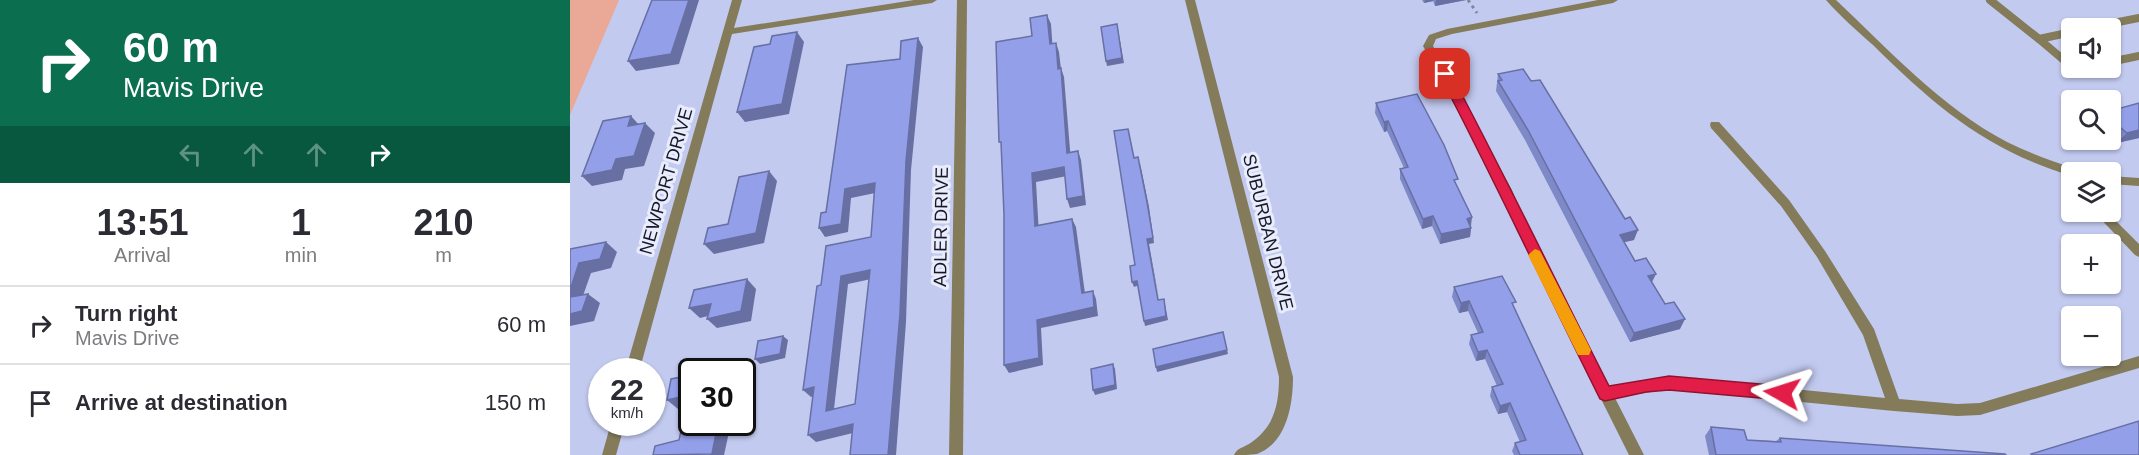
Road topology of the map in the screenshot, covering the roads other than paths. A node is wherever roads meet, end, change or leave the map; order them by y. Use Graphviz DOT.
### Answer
graph roads {
  1 [pos="737,0"];
  2 [pos="932,0"];
  3 [pos="962,0"];
  4 [pos="1190,0"];
  5 [pos="1613,0"];
  6 [pos="1831,0"];
  7 [pos="1990,0"];
  8 [pos="2139,18"];
  9 [pos="2121,22"];
  10 [pos="728,32"];
  11 [pos="2061,34"];
  12 [pos="2038,39"];
  13 [pos="2139,56"];
  14 [pos="2061,58"];
  15 [pos="2121,60"];
  16 [pos="1715,125"];
  17 [pos="2061,168"];
  18 [pos="2121,181"];
  19 [pos="2139,182"];
  20 [pos="2110,222"];
  21 [pos="2139,252"];
  22 [pos="636,358"];
  23 [pos="2139,362"];
  24 [pos="1605,394"];
  25 [pos="1894,405"];
  26 [pos="614,436"];
  27 [pos="609,455"];
  28 [pos="956,455"];
  29 [pos="1241,455"];
  30 [pos="1637,455"];
  1 -- 10 [label="street, NEWPORT DRIVE"];
  2 -- 10 [label="street"];
  3 -- 28 [label="street, ADLER DRIVE"];
  4 -- 29 [label="street, SUBURBAN DRIVE"];
  5 -- 24 [label="street"];
  6 -- 17 [label="street"];
  7 -- 12 [label="lane"];
  8 -- 9 [label="lane"];
  10 -- 22 [label="street, NEWPORT DRIVE"];
  11 -- 12 [label="lane"];
  12 -- 14 [label="lane"];
  13 -- 15 [label="lane"];
  16 -- 25 [label="street"];
  18 -- 19 [label="street"];
  20 -- 21 [label="street"];
  23 -- 25 [label="street"];
  24 -- 25 [label="street"];
  24 -- 30 [label="street"];
  26 -- 27 [label="street"];
}
